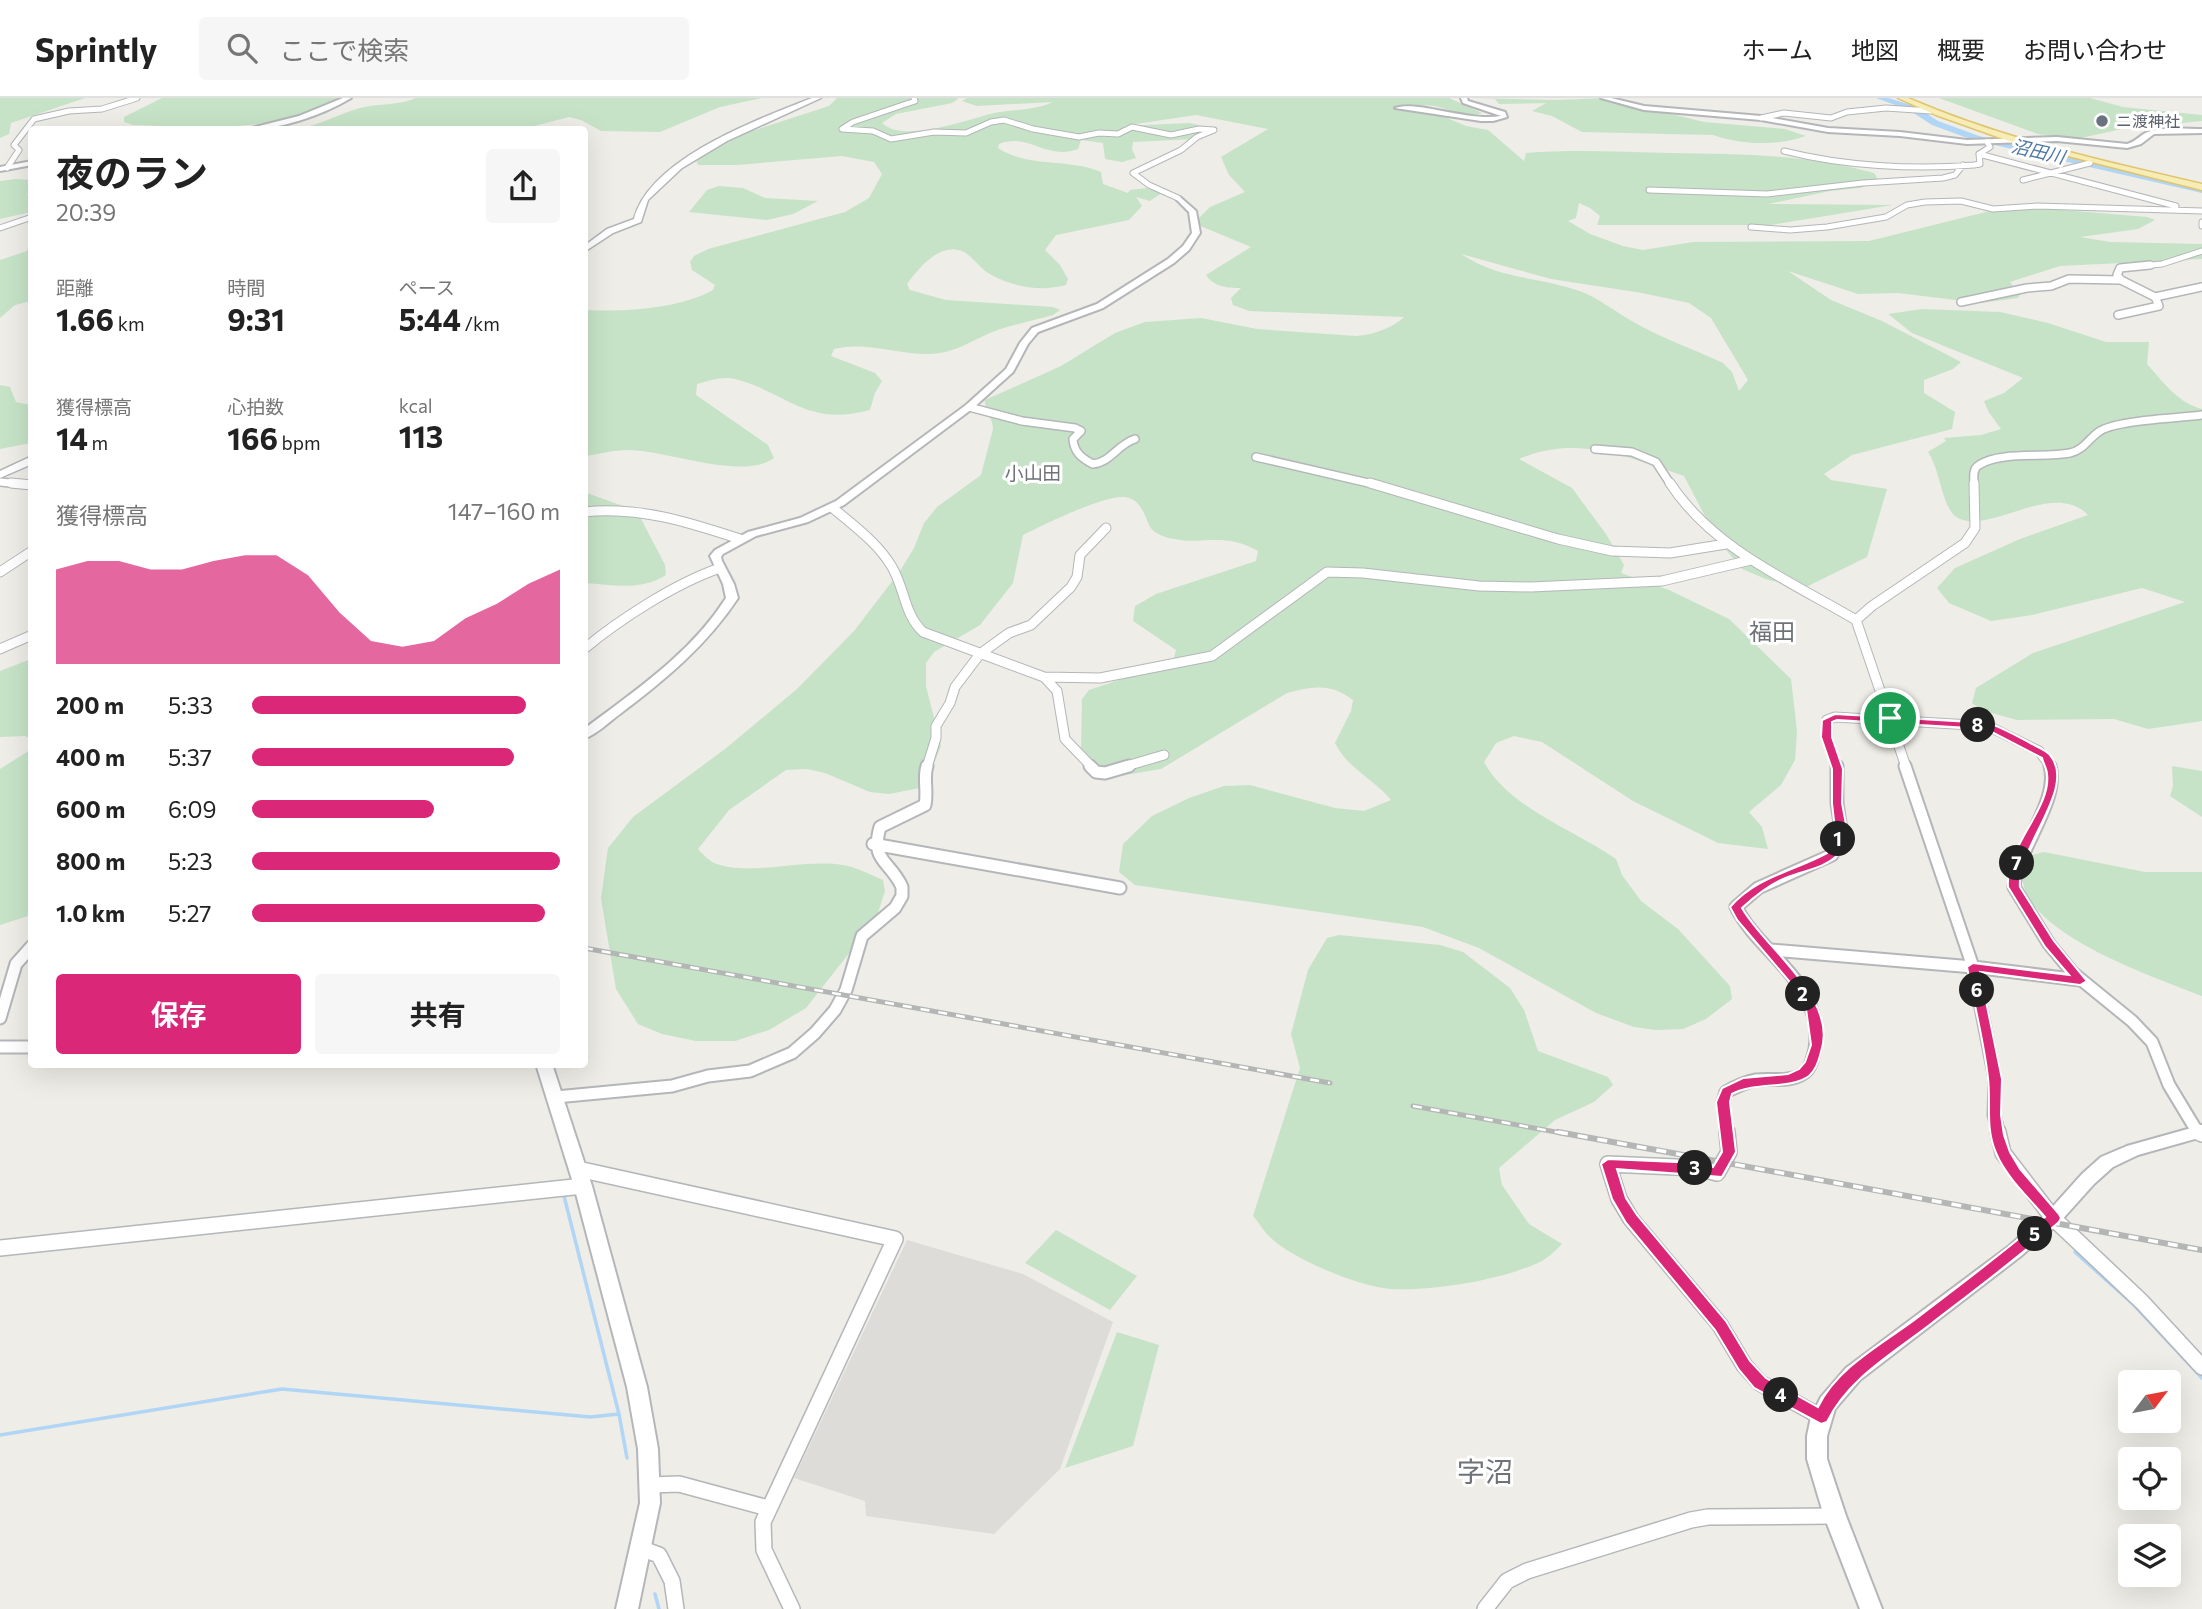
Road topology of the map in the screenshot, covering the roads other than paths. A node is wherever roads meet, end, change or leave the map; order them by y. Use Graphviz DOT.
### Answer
graph roads {
  1 [pos="137,98"];
  2 [pos="348,98"];
  3 [pos="818,98"];
  4 [pos="914,98"];
  5 [pos="1464,98"];
  6 [pos="1604,98"];
  7 [pos="1902,98"];
  8 [pos="1398,108"];
  9 [pos="1931,111"];
  10 [pos="1761,118"];
  11 [pos="266,125"];
  12 [pos="31,126"];
  13 [pos="262,126"];
  14 [pos="28,130"];
  15 [pos="2202,131"];
  16 [pos="2006,141"];
  17 [pos="1987,142"];
  18 [pos="1784,151"];
  19 [pos="1979,154"];
  20 [pos="2090,163"];
  21 [pos="28,164"];
  22 [pos="1963,165"];
  23 [pos="3,168"];
  24 [pos="2050,173"];
  25 [pos="2023,180"];
  26 [pos="2202,187"];
  27 [pos="1649,190"];
  28 [pos="1178,198"];
  29 [pos="2194,211"];
  30 [pos="2202,211"];
  31 [pos="28,218"];
  32 [pos="1751,227"];
  33 [pos="0,228"];
  34 [pos="588,247"];
  35 [pos="2202,251"];
  36 [pos="2121,281"];
  37 [pos="2202,288"];
  38 [pos="2155,297"];
  39 [pos="1961,302"];
  40 [pos="2118,314"];
  41 [pos="969,407"];
  42 [pos="2202,415"];
  43 [pos="1135,439"];
  44 [pos="1595,449"];
  45 [pos="1256,457"];
  46 [pos="28,461"];
  47 [pos="0,475"];
  48 [pos="0,482"];
  49 [pos="28,485"];
  50 [pos="832,508"];
  51 [pos="588,512"];
  52 [pos="1106,528"];
  53 [pos="740,539"];
  54 [pos="1726,544"];
  55 [pos="28,554"];
  56 [pos="1751,560"];
  57 [pos="720,568"];
  58 [pos="0,572"];
  59 [pos="1856,620"];
  60 [pos="28,637"];
  61 [pos="588,646"];
  62 [pos="0,649"];
  63 [pos="981,654"];
  64 [pos="1044,677"];
  65 [pos="1890,718"];
  66 [pos="588,732"];
  67 [pos="1164,755"];
  68 [pos="873,844"];
  69 [pos="1120,888"];
  70 [pos="28,949"];
  71 [pos="1771,950"];
  72 [pos="1973,967"];
  73 [pos="2080,981"];
  74 [pos="0,1018"];
  75 [pos="0,1047"];
  76 [pos="28,1047"];
  77 [pos="545,1068"];
  78 [pos="556,1097"];
  79 [pos="2201,1133"];
  80 [pos="581,1177"];
  81 [pos="2053,1218"];
  82 [pos="0,1248"];
  83 [pos="2202,1367"];
  84 [pos="1821,1417"];
  85 [pos="650,1485"];
  86 [pos="768,1508"];
  87 [pos="1835,1517"];
  88 [pos="640,1548"];
  89 [pos="627,1609"];
  90 [pos="676,1609"];
  91 [pos="792,1609"];
  92 [pos="1485,1609"];
  93 [pos="1871,1609"];
  1 -- 12 [label="street"];
  2 -- 11 [label="street"];
  3 -- 34 [label="main road"];
  4 -- 28 [label="street"];
  5 -- 8 [label="street"];
  6 -- 10 [label="street"];
  7 -- 9 [label="main road"];
  9 -- 10 [label="street"];
  9 -- 16 [label="main road"];
  10 -- 17 [label="street"];
  11 -- 13 [label="street"];
  14 -- 23 [label="street"];
  15 -- 16 [label="street"];
  16 -- 17 [label="street"];
  16 -- 20 [label="main road"];
  17 -- 19 [label="street"];
  18 -- 22 [label="street"];
  19 -- 22 [label="street"];
  19 -- 24 [label="street"];
  20 -- 24 [label="street"];
  20 -- 26 [label="main road"];
  21 -- 23 [label="street"];
  22 -- 27 [label="street"];
  24 -- 25 [label="street"];
  24 -- 29 [label="street"];
  28 -- 41 [label="street"];
  29 -- 30 [label="street"];
  29 -- 32 [label="street"];
  31 -- 33 [label="street"];
  35 -- 36 [label="street"];
  36 -- 38 [label="street"];
  36 -- 39 [label="street"];
  37 -- 38 [label="street"];
  38 -- 40 [label="street"];
  41 -- 43 [label="street"];
  41 -- 50 [label="street"];
  42 -- 59 [label="street"];
  44 -- 54 [label="street"];
  45 -- 54 [label="street"];
  46 -- 47 [label="main road"];
  48 -- 49 [label="street"];
  50 -- 53 [label="street"];
  50 -- 63 [label="street"];
  51 -- 53 [label="street"];
  52 -- 63 [label="street"];
  53 -- 57 [label="street"];
  54 -- 56 [label="street"];
  55 -- 58 [label="street"];
  56 -- 59 [label="street"];
  56 -- 64 [label="street"];
  57 -- 61 [label="street"];
  57 -- 66 [label="street"];
  59 -- 65 [label="street"];
  60 -- 62 [label="street"];
  63 -- 64 [label="street"];
  63 -- 68 [label="street"];
  64 -- 67 [label="street"];
  65 -- 71 [label="street"];
  65 -- 72 [label="street"];
  65 -- 73 [label="street"];
  68 -- 69 [label="street"];
  68 -- 78 [label="street"];
  70 -- 74 [label="street"];
  71 -- 72 [label="street"];
  71 -- 84 [label="street"];
  72 -- 73 [label="street"];
  72 -- 81 [label="street"];
  73 -- 79 [label="street"];
  75 -- 76 [label="street"];
  77 -- 78 [label="street"];
  78 -- 80 [label="street"];
  79 -- 81 [label="street"];
  80 -- 82 [label="street"];
  80 -- 85 [label="street"];
  80 -- 86 [label="street"];
  81 -- 83 [label="street"];
  81 -- 84 [label="street"];
  84 -- 87 [label="street"];
  85 -- 86 [label="street"];
  85 -- 88 [label="street"];
  86 -- 91 [label="street"];
  87 -- 92 [label="street"];
  87 -- 93 [label="street"];
  88 -- 89 [label="street"];
  88 -- 90 [label="street"];
}
